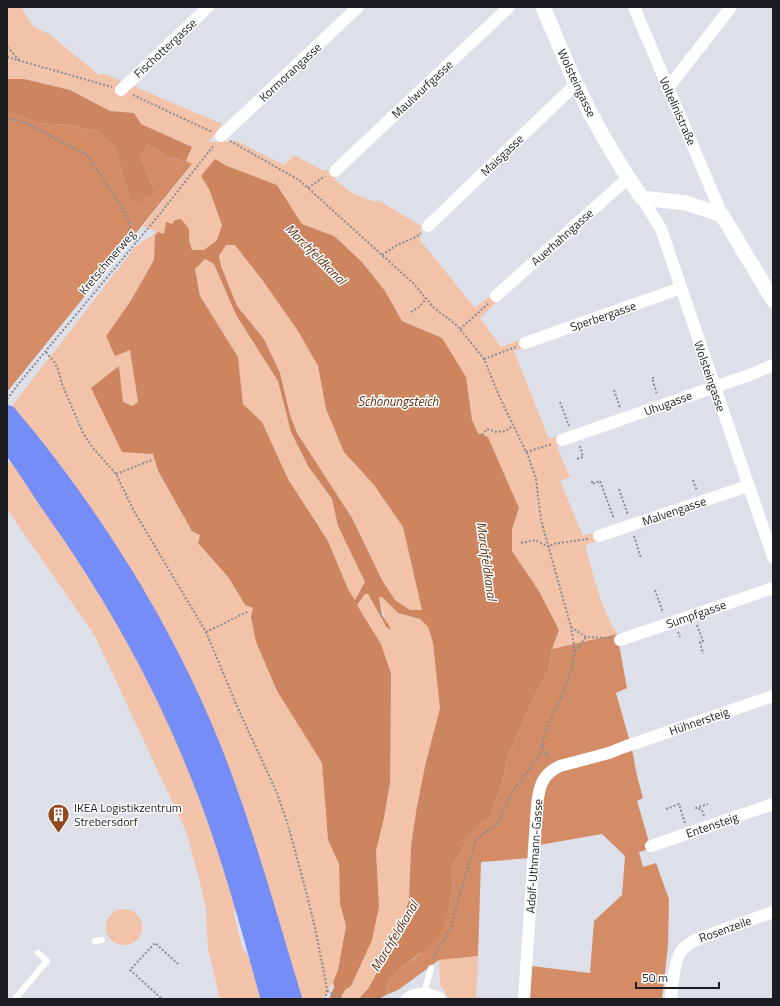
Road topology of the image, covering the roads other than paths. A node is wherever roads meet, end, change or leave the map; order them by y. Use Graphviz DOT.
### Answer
graph roads {
  1 [pos="208,7"];
  2 [pos="358,7"];
  3 [pos="509,7"];
  4 [pos="543,7"];
  5 [pos="634,7"];
  6 [pos="731,7"];
  7 [pos="576,84"];
  8 [pos="668,88"];
  9 [pos="121,90"];
  10 [pos="221,136"];
  11 [pos="335,170"];
  12 [pos="628,178"];
  13 [pos="642,198"];
  14 [pos="722,215"];
  15 [pos="428,226"];
  16 [pos="681,288"];
  17 [pos="496,296"];
  18 [pos="773,300"];
  19 [pos="525,343"];
  20 [pos="773,365"];
  21 [pos="714,386"];
  22 [pos="7,416"];
  23 [pos="570,437"];
  24 [pos="7,439"];
  25 [pos="7,458"];
  26 [pos="31,474"];
  27 [pos="748,486"];
  28 [pos="599,536"];
  29 [pos="773,557"];
  30 [pos="773,588"];
  31 [pos="620,640"];
  32 [pos="773,696"];
  33 [pos="553,770"];
  34 [pos="773,804"];
  35 [pos="650,846"];
  36 [pos="773,912"];
  37 [pos="102,940"];
  38 [pos="95,941"];
  39 [pos="38,953"];
  40 [pos="431,965"];
  41 [pos="424,993"];
  42 [pos="15,999"];
  43 [pos="272,999"];
  44 [pos="291,999"];
  45 [pos="407,999"];
  46 [pos="440,999"];
  47 [pos="524,999"];
  48 [pos="671,999"];
  1 -- 9 [label="street, Fischottergasse"];
  2 -- 10 [label="street, Kormorangasse"];
  3 -- 11 [label="street, Maulwurfgasse"];
  4 -- 7 [label="street, Wolsteingasse"];
  5 -- 8 [label="street, Voltelinistraße"];
  6 -- 8 [label="street"];
  7 -- 12 [label="street, Wolsteingasse"];
  7 -- 15 [label="street, Maisgasse"];
  8 -- 14 [label="street, Voltelinistraße"];
  12 -- 13 [label="street"];
  12 -- 17 [label="street, Auerhahngasse"];
  13 -- 14 [label="street"];
  13 -- 16 [label="street, Wolsteingasse"];
  14 -- 18 [label="street, Voltelinistraße"];
  16 -- 19 [label="street, Sperbergasse"];
  16 -- 21 [label="street, Wolsteingasse"];
  20 -- 21 [label="street, Uhugasse"];
  21 -- 23 [label="street, Uhugasse"];
  21 -- 27 [label="street, Wolsteingasse"];
  22 -- 44 [label="highway"];
  24 -- 26 [label="highway"];
  25 -- 26 [label="highway"];
  26 -- 43 [label="highway"];
  27 -- 28 [label="street, Malvengasse"];
  27 -- 29 [label="street, Wolsteingasse"];
  30 -- 31 [label="street, Sumpfgasse"];
  32 -- 33 [label="street, Hühnersteig"];
  33 -- 47 [label="street, Adolf-Uthmann-Gasse"];
  34 -- 35 [label="street, Entensteig"];
  36 -- 48 [label="street, Rosenzeile"];
  37 -- 38 [label="lane"];
  39 -- 42 [label="lane"];
  40 -- 41 [label="lane"];
  41 -- 45 [label="street"];
  41 -- 46 [label="street"];
}
